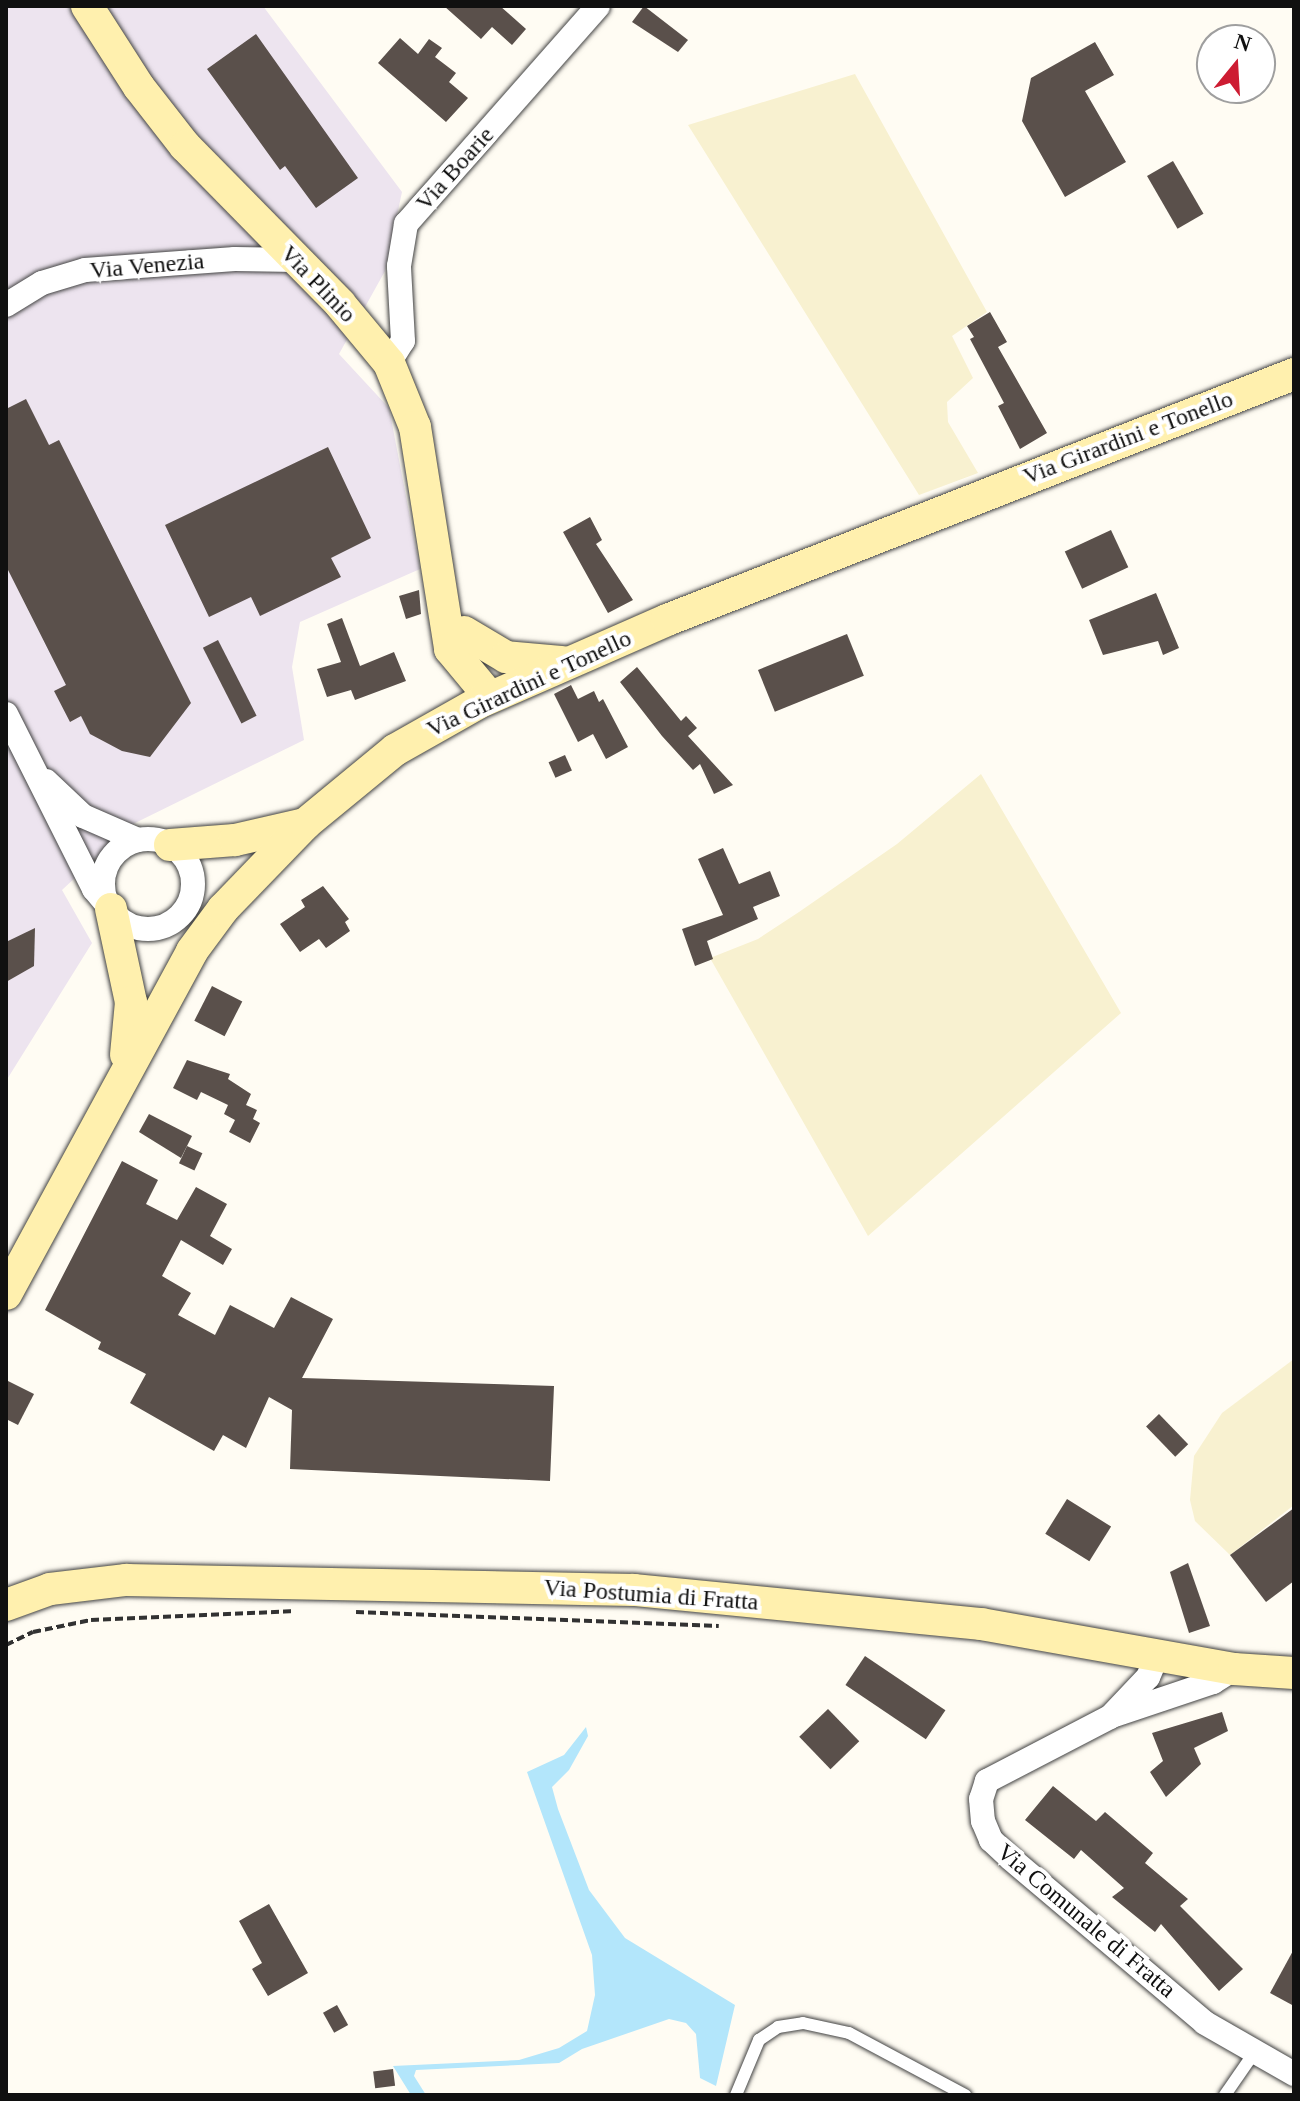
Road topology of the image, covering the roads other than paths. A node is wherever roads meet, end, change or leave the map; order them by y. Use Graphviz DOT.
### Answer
graph roads {
  1 [pos="87,6"];
  2 [pos="598,6"];
  3 [pos="296,260"];
  4 [pos="6,305"];
  5 [pos="389,363"];
  6 [pos="1294,374"];
  7 [pos="454,630"];
  8 [pos="570,662"];
  9 [pos="490,697"];
  10 [pos="6,714"];
  11 [pos="422,734"];
  12 [pos="37,771"];
  13 [pos="305,824"];
  14 [pos="138,840"];
  15 [pos="170,845"];
  16 [pos="110,908"];
  17 [pos="124,1070"];
  18 [pos="6,1294"];
  19 [pos="6,1605"];
  20 [pos="1157,1656"];
  21 [pos="1234,1669"];
  22 [pos="1294,1673"];
  23 [pos="1110,1717"];
  24 [pos="1254,2053"];
  25 [pos="1294,2074"];
  26 [pos="736,2095"];
  27 [pos="965,2095"];
  28 [pos="1225,2095"];
  1 -- 3 [label="main road, Via Plinio"];
  2 -- 5 [label="street, Via Boarie"];
  3 -- 4 [label="street, Via Venezia"];
  3 -- 5 [label="main road, Via Plinio"];
  5 -- 7 [label="main road, Via Plinio"];
  6 -- 8 [label="main road, Via Girardini e Tonello"];
  7 -- 8 [label="main road"];
  7 -- 9 [label="main road, Via Plinio"];
  7 -- 11 [label="main road"];
  8 -- 9 [label="main road, Via Girardini e Tonello"];
  9 -- 11 [label="main road, Via Girardini e Tonello"];
  10 -- 12 [label="street"];
  11 -- 13 [label="main road, Via Girardini e Tonello"];
  12 -- 14 [label="street"];
  12 -- 16 [label="street"];
  13 -- 15 [label="main road"];
  13 -- 17 [label="main road, Via Girardini e Tonello"];
  14 -- 15 [label="street"];
  14 -- 16 [label="street"];
  15 -- 16 [label="street"];
  16 -- 17 [label="main road"];
  17 -- 18 [label="main road, Via Girardini e Tonello"];
  19 -- 20 [label="main road, Via Postumia di Fratta"];
  20 -- 21 [label="main road, Via Postumia di Fratta"];
  20 -- 23 [label="street, Via Comunale di Fratta"];
  21 -- 22 [label="main road, Via Postumia di Fratta"];
  21 -- 23 [label="street"];
  23 -- 24 [label="street, Via Comunale di Fratta"];
  24 -- 25 [label="street, Via Comunale di Fratta"];
  24 -- 28 [label="lane"];
  26 -- 27 [label="lane"];
}
